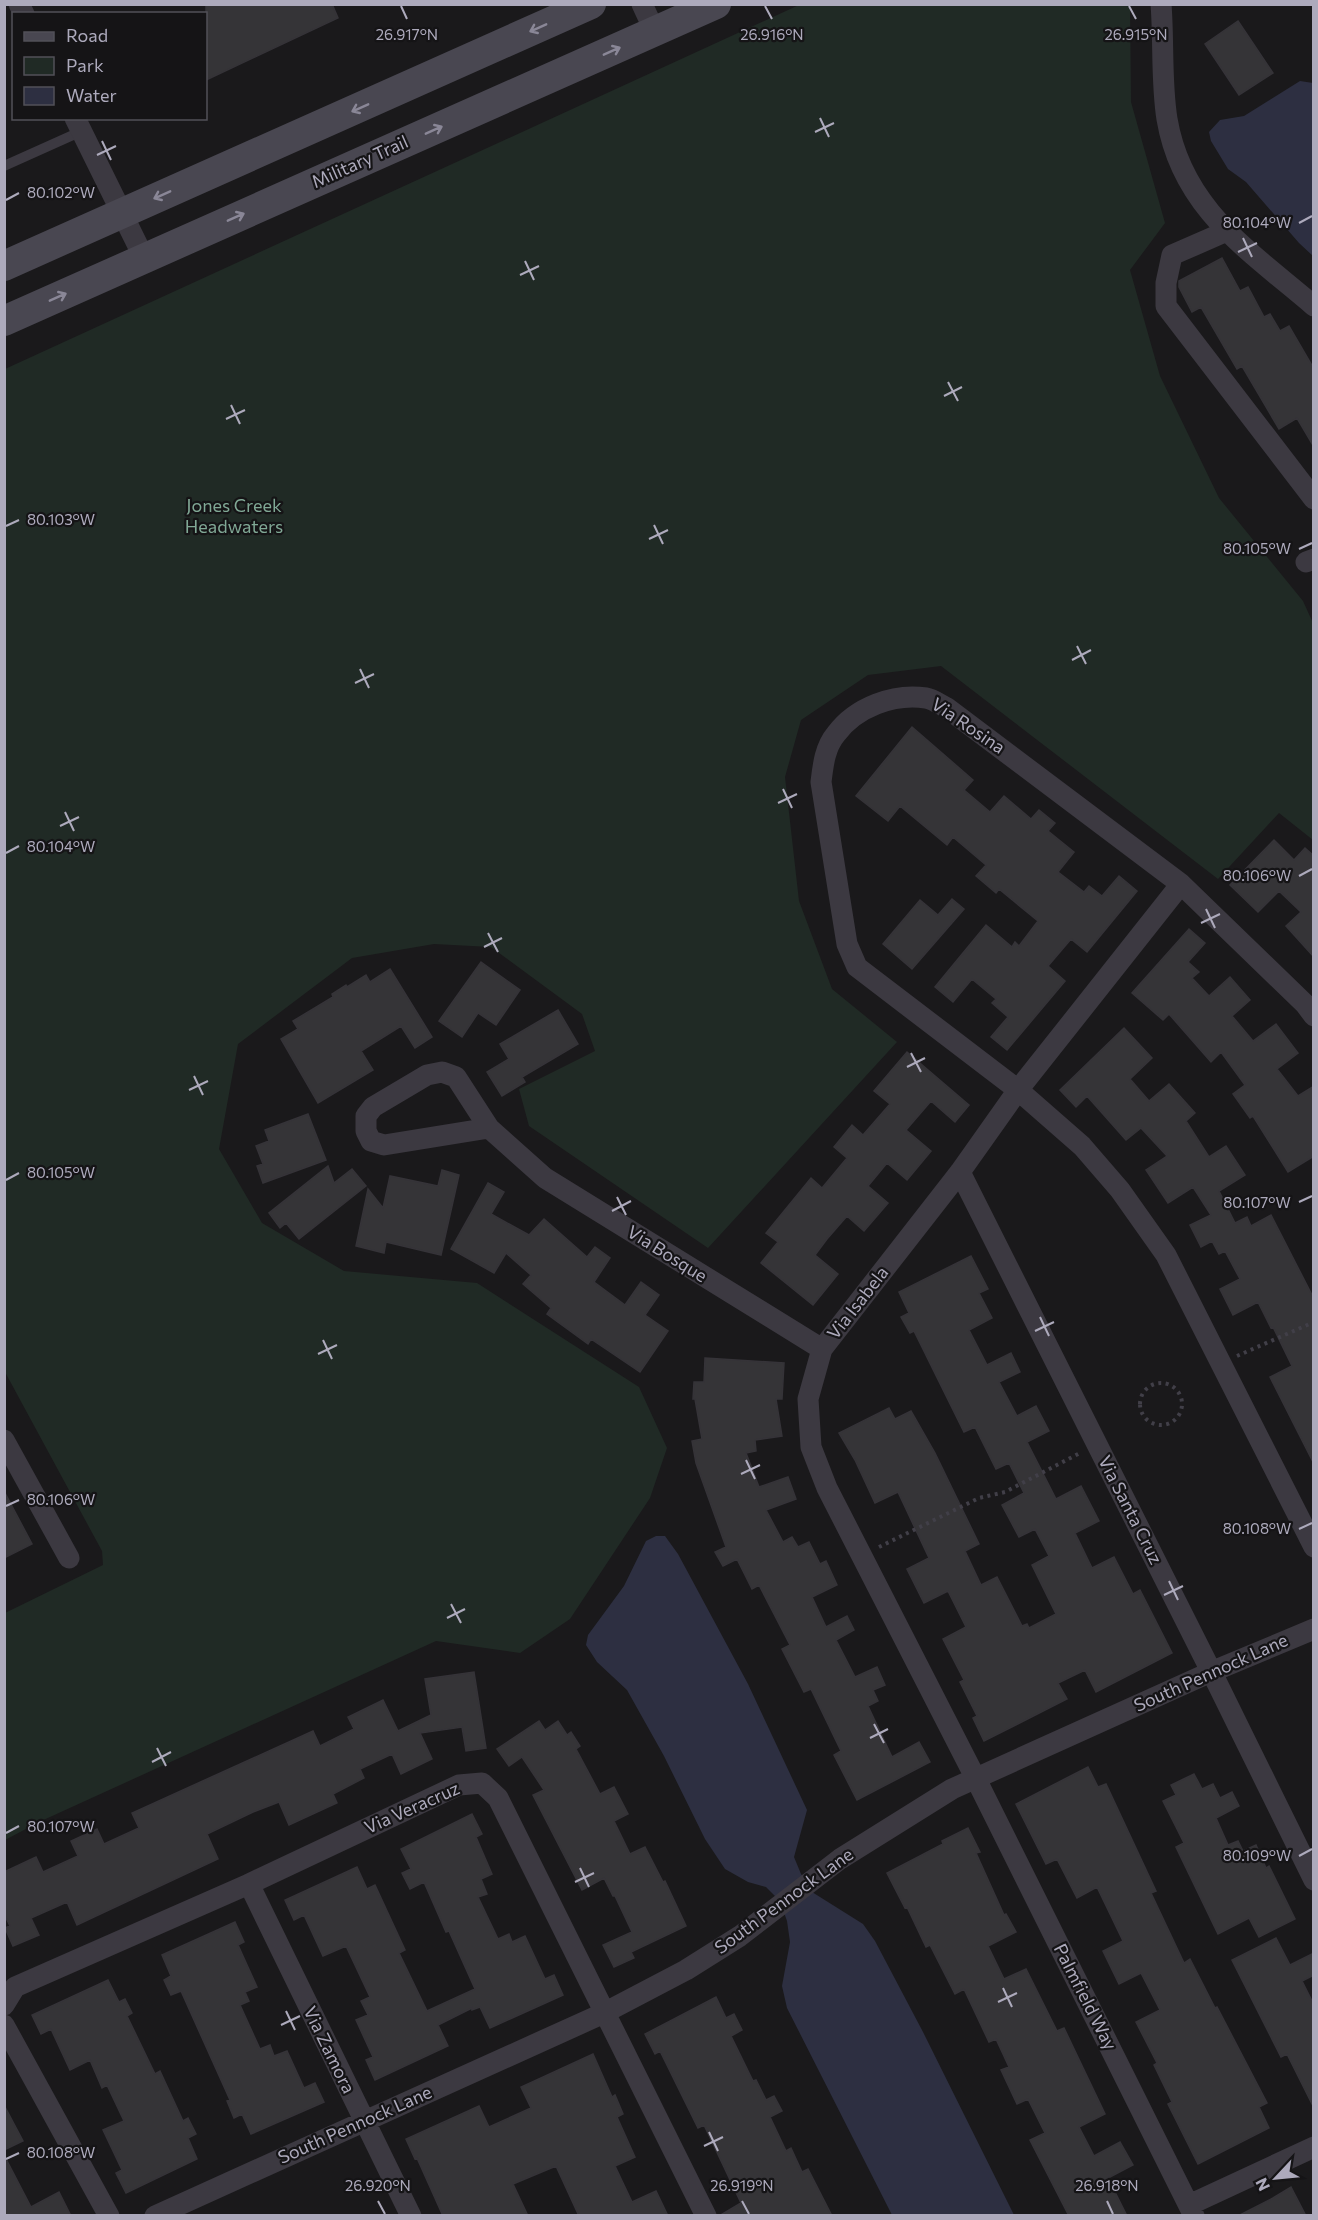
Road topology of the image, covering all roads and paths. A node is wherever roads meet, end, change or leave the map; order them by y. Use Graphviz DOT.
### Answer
graph roads {
  1 [pos="591,4"];
  2 [pos="642,4"];
  3 [pos="716,4"];
  4 [pos="1161,5"];
  5 [pos="665,20"];
  6 [pos="79,125"];
  7 [pos="4,166"];
  8 [pos="122,213"];
  9 [pos="1227,231"];
  10 [pos="144,258"];
  11 [pos="4,266"];
  12 [pos="1314,306"];
  13 [pos="4,321"];
  14 [pos="1314,500"];
  15 [pos="1181,884"];
  16 [pos="1314,1016"];
  17 [pos="1018,1090"];
  18 [pos="489,1128"];
  19 [pos="960,1172"];
  20 [pos="1314,1322"];
  21 [pos="822,1349"];
  22 [pos="1236,1356"];
  23 [pos="1147,1389"];
  24 [pos="7,1453"];
  25 [pos="1080,1453"];
  26 [pos="1314,1547"];
  27 [pos="873,1550"];
  28 [pos="69,1558"];
  29 [pos="1314,1629"];
  30 [pos="1211,1672"];
  31 [pos="976,1779"];
  32 [pos="1314,1881"];
  33 [pos="249,1884"];
  34 [pos="4,2004"];
  35 [pos="604,2013"];
  36 [pos="4,2025"];
  37 [pos="364,2122"];
  38 [pos="1314,2147"];
  39 [pos="1191,2210"];
  40 [pos="109,2216"];
  41 [pos="155,2216"];
  42 [pos="411,2216"];
  43 [pos="706,2216"];
  1 -- 8 [label="main road, one-way"];
  2 -- 5 [label="street"];
  3 -- 5 [label="main road, Military Trail"];
  4 -- 9 [label="street"];
  10 -- 5 [label="main road, Military Trail, one-way"];
  6 -- 7 [label="lane"];
  6 -- 8 [label="street"];
  8 -- 10 [label="street"];
  8 -- 11 [label="main road"];
  9 -- 12 [label="street"];
  9 -- 14 [label="street"];
  13 -- 10 [label="main road, Military Trail, one-way"];
  15 -- 16 [label="street, Via Rosina"];
  15 -- 17 [label="street, Via Isabela"];
  15 -- 17 [label="street, Via Rosina"];
  17 -- 19 [label="street, Via Isabela"];
  17 -- 26 [label="street"];
  18 -- 18 [label="street, Via Bosque"];
  18 -- 21 [label="street, Via Bosque"];
  19 -- 21 [label="street, Via Isabela"];
  19 -- 30 [label="street, Via Santa Cruz"];
  20 -- 22 [label="path"];
  21 -- 31 [label="street, Via Isabela"];
  23 -- 23 [label="path"];
  24 -- 28 [label="street"];
  25 -- 27 [label="path"];
  29 -- 30 [label="street, South Pennock Lane"];
  30 -- 31 [label="street, South Pennock Lane"];
  30 -- 32 [label="street, Via Santa Cruz"];
  31 -- 35 [label="street, South Pennock Lane"];
  31 -- 39 [label="street, Palmfield Way"];
  33 -- 34 [label="street, Via Veracruz"];
  33 -- 35 [label="street, Via Veracruz"];
  33 -- 37 [label="street, Via Zamora"];
  35 -- 37 [label="street, South Pennock Lane"];
  35 -- 43 [label="street, Via Veracruz"];
  36 -- 40 [label="street"];
  37 -- 41 [label="street, South Pennock Lane"];
  37 -- 42 [label="street, Via Zamora"];
  38 -- 39 [label="street"];
}
